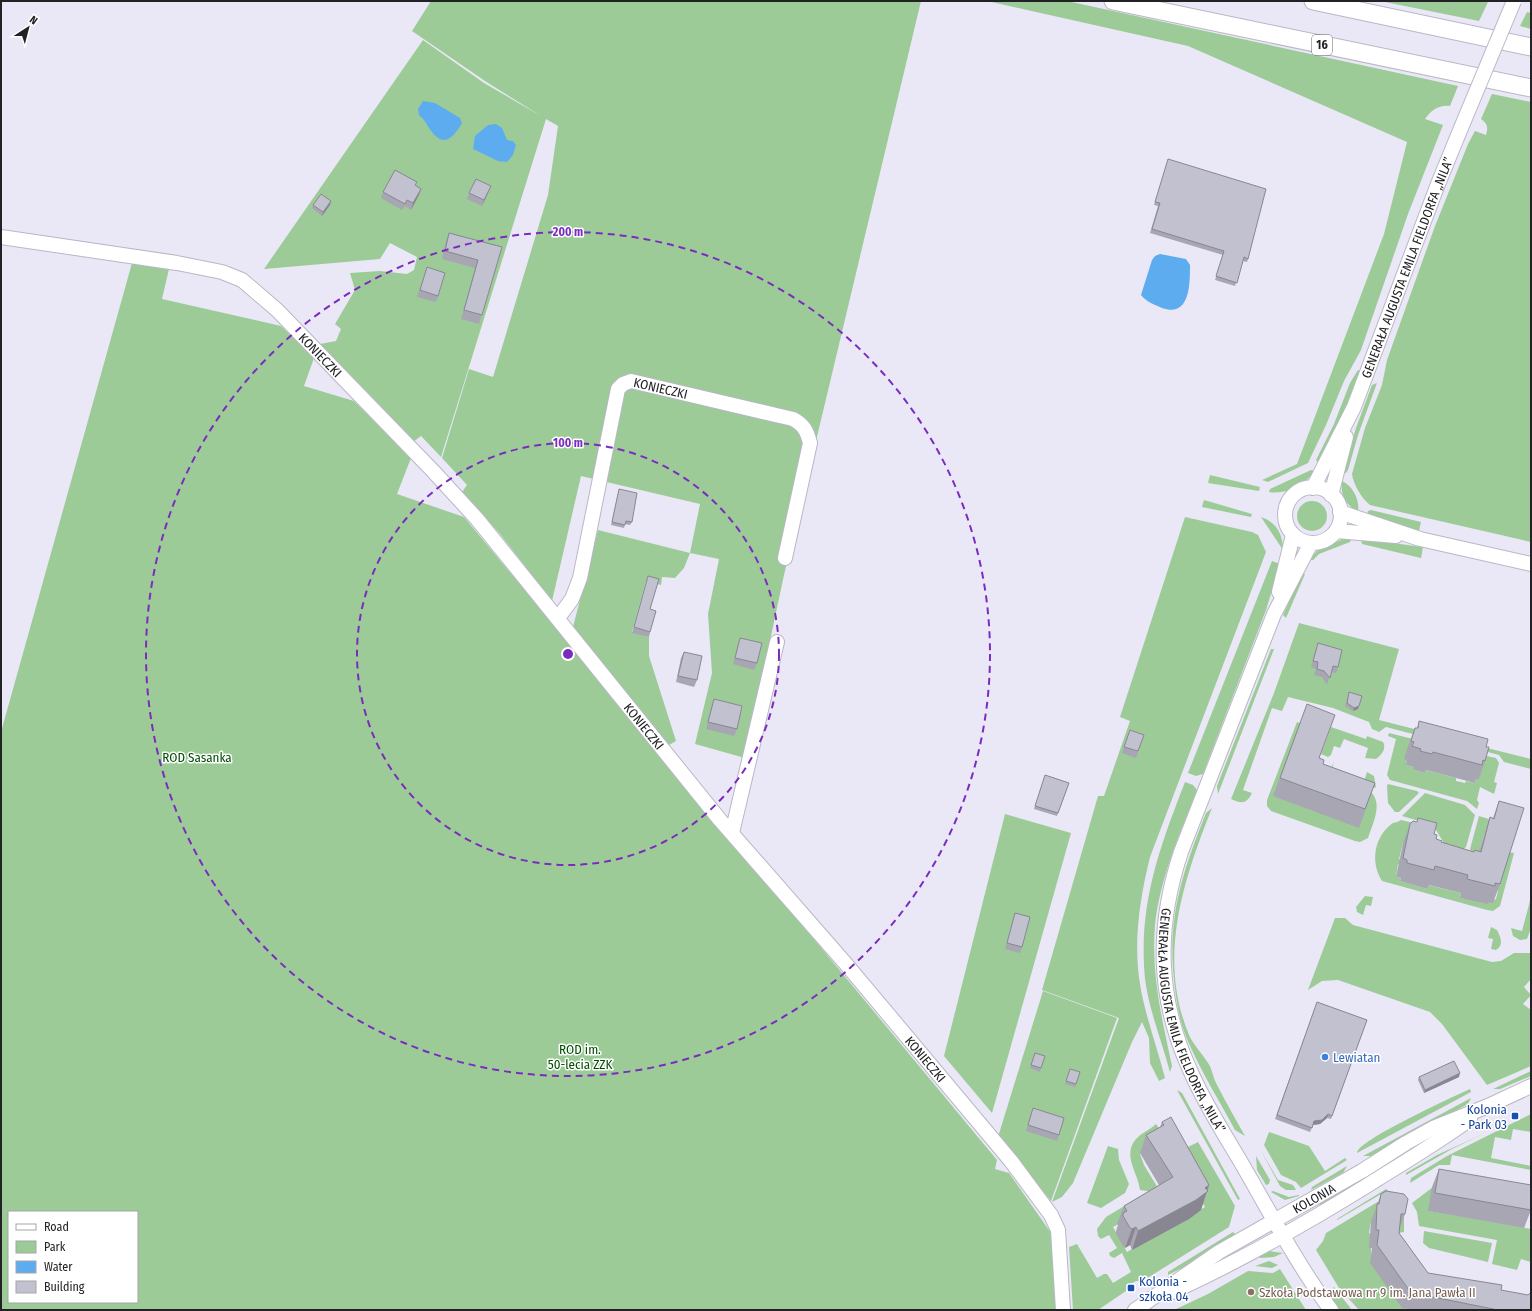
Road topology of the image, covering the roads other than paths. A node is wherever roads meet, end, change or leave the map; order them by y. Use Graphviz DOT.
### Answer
graph roads {
  1 [pos="1114,1"];
  2 [pos="1313,1"];
  3 [pos="1514,1"];
  4 [pos="1531,47"];
  5 [pos="1531,88"];
  6 [pos="1,237"];
  7 [pos="1354,407"];
  8 [pos="1313,488"];
  9 [pos="1331,495"];
  10 [pos="1340,512"];
  11 [pos="1336,531"];
  12 [pos="1294,535"];
  13 [pos="1420,539"];
  14 [pos="1311,543"];
  15 [pos="785,558"];
  16 [pos="1531,564"];
  17 [pos="1274,614"];
  18 [pos="558,618"];
  19 [pos="777,642"];
  20 [pos="732,833"];
  21 [pos="1531,1086"];
  22 [pos="1488,1106"];
  23 [pos="1275,1220"];
  24 [pos="1284,1235"];
  25 [pos="1141,1307"];
  26 [pos="1063,1310"];
  27 [pos="1331,1310"];
  1 -- 5 [label="main road, 16"];
  2 -- 4 [label="main road"];
  3 -- 7 [label="street, GENERAŁA AUGUSTA EMILA FIELDORFA „NILA”, bridge"];
  6 -- 18 [label="street, KONIECZKI"];
  7 -- 8 [label="street, GENERAŁA AUGUSTA EMILA FIELDORFA „NILA”"];
  7 -- 9 [label="street, GENERAŁA AUGUSTA EMILA FIELDORFA „NILA”"];
  8 -- 9 [label="street"];
  8 -- 12 [label="street"];
  9 -- 10 [label="street"];
  10 -- 11 [label="street"];
  10 -- 13 [label="street"];
  11 -- 13 [label="street"];
  11 -- 14 [label="street"];
  12 -- 14 [label="street"];
  12 -- 17 [label="street, GENERAŁA AUGUSTA EMILA FIELDORFA „NILA”"];
  13 -- 16 [label="street"];
  14 -- 17 [label="street, GENERAŁA AUGUSTA EMILA FIELDORFA „NILA”"];
  15 -- 18 [label="street, KONIECZKI"];
  17 -- 23 [label="street, GENERAŁA AUGUSTA EMILA FIELDORFA „NILA”"];
  18 -- 20 [label="street, KONIECZKI"];
  19 -- 20 [label="street"];
  20 -- 26 [label="street, KONIECZKI"];
  21 -- 22 [label="street, KOLONIA"];
  22 -- 23 [label="street, KOLONIA"];
  22 -- 24 [label="street, KOLONIA"];
  23 -- 24 [label="street, GENERAŁA AUGUSTA EMILA FIELDORFA „NILA”"];
  23 -- 25 [label="street, KOLONIA"];
  24 -- 25 [label="street, KOLONIA"];
  24 -- 27 [label="street, GENERAŁA AUGUSTA EMILA FIELDORFA „NILA”"];
}
